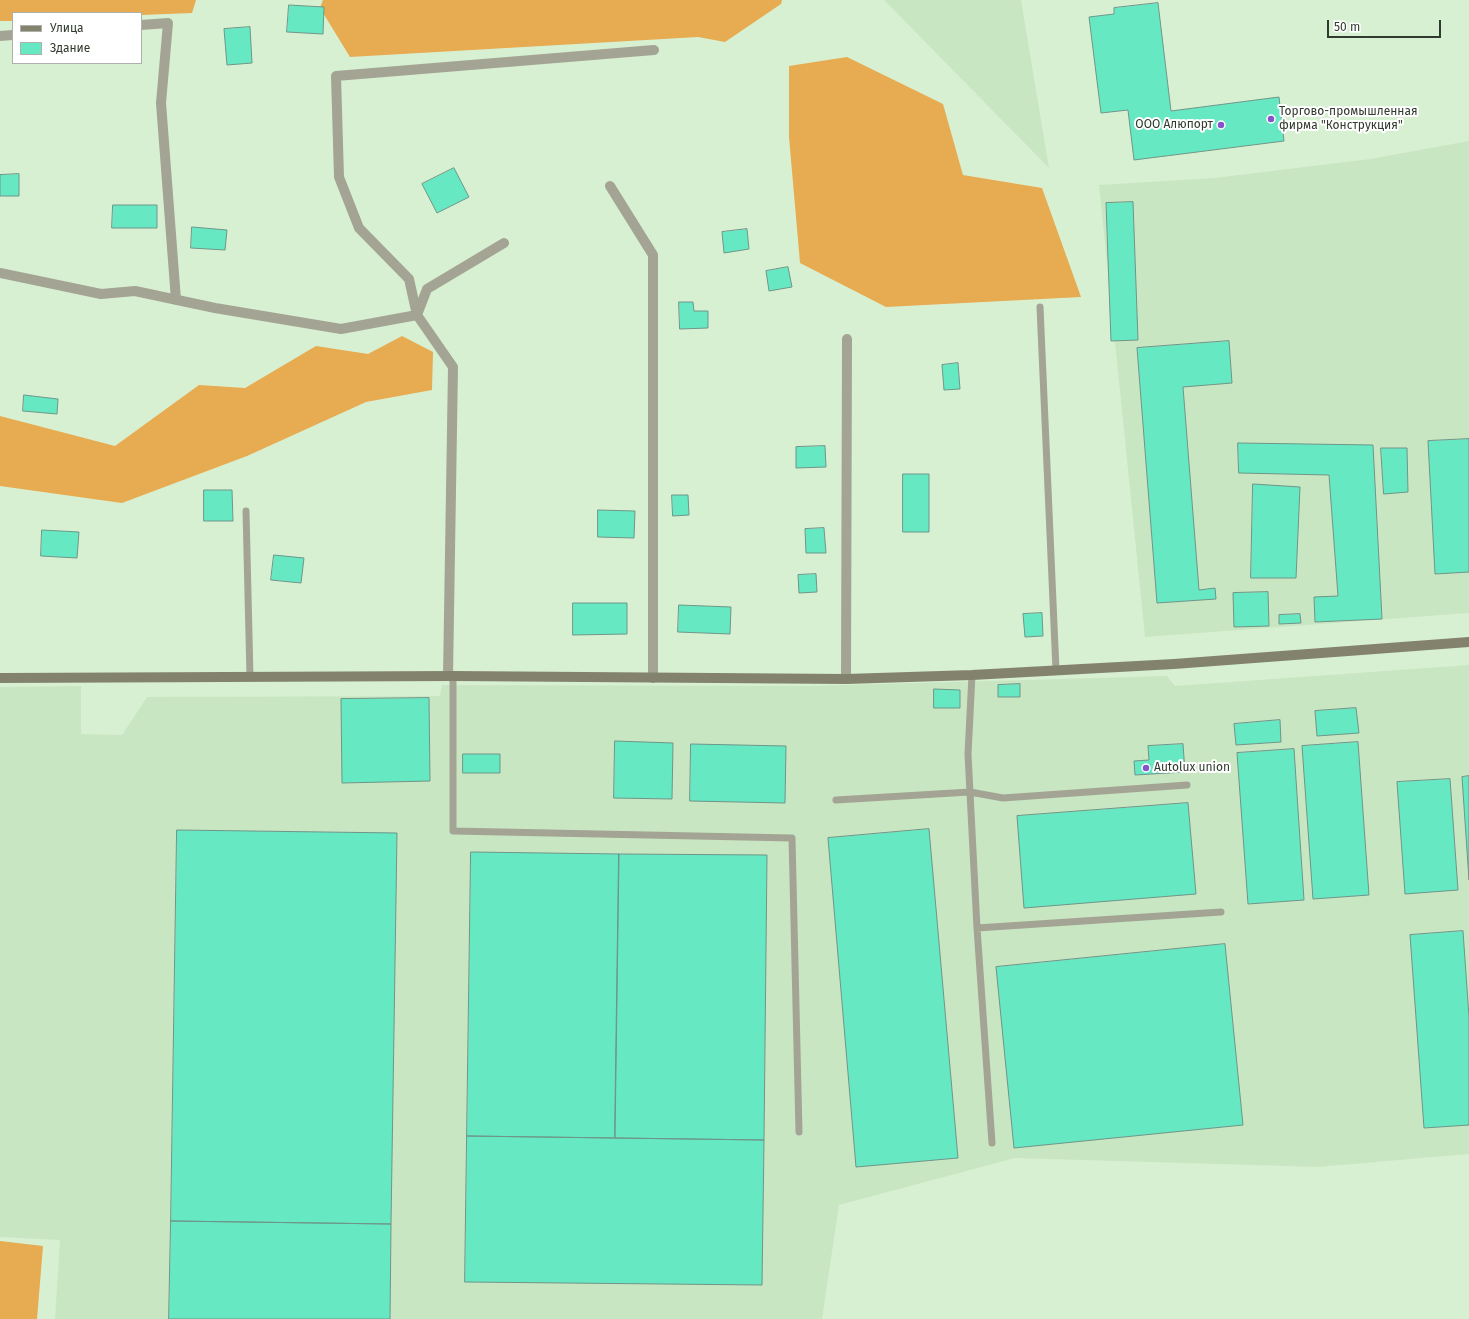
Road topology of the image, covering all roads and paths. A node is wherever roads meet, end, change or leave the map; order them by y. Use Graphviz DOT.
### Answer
graph roads {
  1 [pos="142,25"];
  2 [pos="12,35"];
  3 [pos="0,36"];
  4 [pos="654,50"];
  5 [pos="610,186"];
  6 [pos="504,243"];
  7 [pos="0,273"];
  8 [pos="176,300"];
  9 [pos="1040,307"];
  10 [pos="417,315"];
  11 [pos="847,340"];
  12 [pos="246,511"];
  13 [pos="1469,642"];
  14 [pos="1056,670"];
  15 [pos="972,675"];
  16 [pos="450,676"];
  17 [pos="250,677"];
  18 [pos="0,678"];
  19 [pos="653,678"];
  20 [pos="846,679"];
  21 [pos="1187,785"];
  22 [pos="970,792"];
  23 [pos="836,800"];
  24 [pos="1221,912"];
  25 [pos="977,928"];
  26 [pos="799,1132"];
  27 [pos="992,1143"];
  1 -- 8 [label="street"];
  2 -- 3 [label="street"];
  4 -- 10 [label="street"];
  5 -- 19 [label="street"];
  6 -- 10 [label="street"];
  7 -- 8 [label="street"];
  8 -- 10 [label="street"];
  9 -- 14 [label="lane"];
  10 -- 16 [label="street"];
  11 -- 20 [label="street"];
  12 -- 17 [label="lane"];
  13 -- 14 [label="street"];
  14 -- 15 [label="street"];
  15 -- 20 [label="street"];
  15 -- 22 [label="lane"];
  16 -- 17 [label="street"];
  16 -- 19 [label="street"];
  16 -- 26 [label="lane"];
  17 -- 18 [label="street"];
  19 -- 20 [label="street"];
  21 -- 22 [label="lane"];
  22 -- 23 [label="lane"];
  22 -- 25 [label="lane"];
  24 -- 25 [label="lane"];
  25 -- 27 [label="lane"];
}
